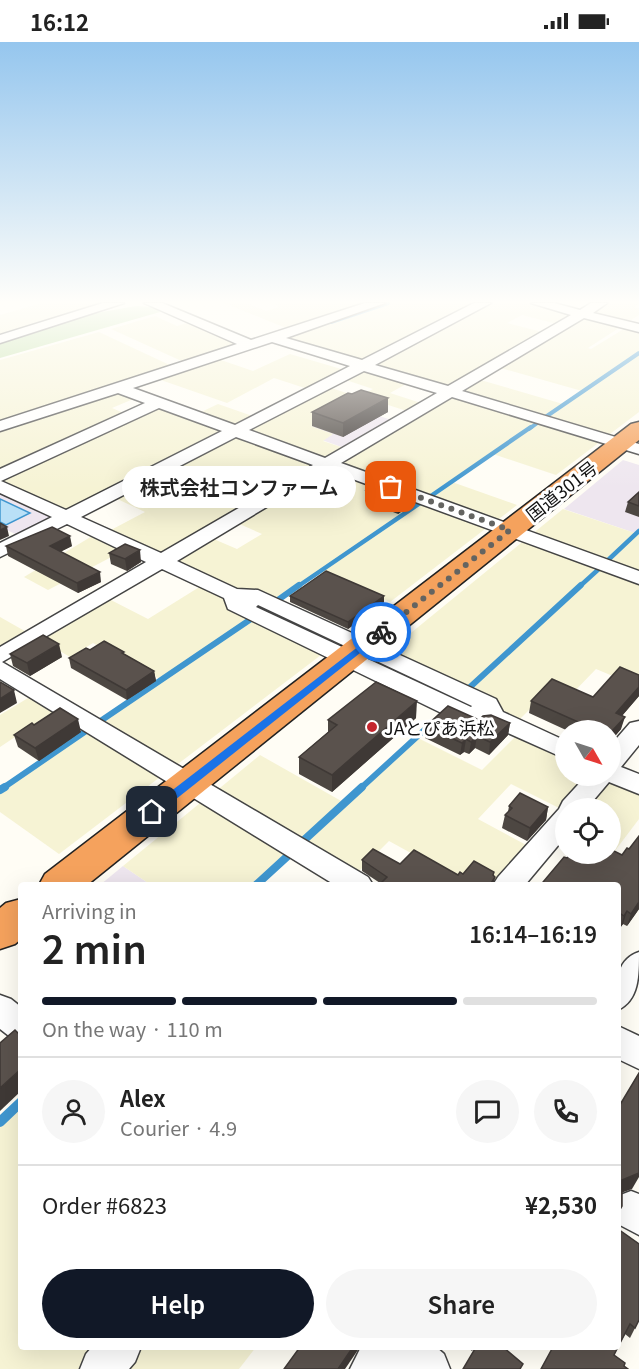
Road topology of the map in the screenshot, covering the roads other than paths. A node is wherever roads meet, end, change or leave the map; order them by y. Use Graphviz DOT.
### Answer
graph roads {
  1 [pos="190,365"];
  2 [pos="360,365"];
  3 [pos="496,365"];
  4 [pos="363,366"];
  5 [pos="119,388"];
  6 [pos="450,392"];
  7 [pos="159,402"];
  8 [pos="0,426"];
  9 [pos="236,430"];
  10 [pos="633,440"];
  11 [pos="328,464"];
  12 [pos="0,476"];
  13 [pos="0,486"];
  14 [pos="67,517"];
  15 [pos="510,530"];
  16 [pos="0,551"];
  17 [pos="162,561"];
  18 [pos="639,578"];
  19 [pos="356,652"];
  20 [pos="0,656"];
  21 [pos="0,669"];
  22 [pos="639,729"];
  23 [pos="555,746"];
  24 [pos="621,750"];
  25 [pos="621,777"];
  26 [pos="189,783"];
  27 [pos="639,785"];
  28 [pos="591,786"];
  29 [pos="581,798"];
  30 [pos="555,830"];
  31 [pos="63,882"];
  32 [pos="353,882"];
  33 [pos="511,882"];
  34 [pos="18,917"];
  35 [pos="0,932"];
  36 [pos="639,965"];
  37 [pos="621,992"];
  38 [pos="0,1008"];
  39 [pos="18,1023"];
  40 [pos="621,1043"];
  41 [pos="639,1054"];
  42 [pos="117,1350"];
  43 [pos="383,1350"];
  44 [pos="407,1350"];
  45 [pos="101,1369"];
  46 [pos="371,1369"];
  47 [pos="429,1369"];
  1 -- 5 [label="street"];
  2 -- 4 [label="street"];
  3 -- 6 [label="street"];
  4 -- 6 [label="street"];
  4 -- 9 [label="street"];
  5 -- 7 [label="street"];
  5 -- 8 [label="street"];
  6 -- 10 [label="street"];
  6 -- 11 [label="street"];
  7 -- 9 [label="street"];
  7 -- 12 [label="street"];
  9 -- 11 [label="street"];
  9 -- 14 [label="street"];
  10 -- 15 [label="highway, 国道301号"];
  11 -- 15 [label="street"];
  11 -- 17 [label="street"];
  13 -- 14 [label="street"];
  14 -- 16 [label="street"];
  14 -- 17 [label="street"];
  15 -- 18 [label="street"];
  15 -- 19 [label="highway, 国道301号"];
  17 -- 19 [label="street"];
  17 -- 20 [label="street"];
  19 -- 23 [label="street"];
  19 -- 26 [label="highway, 国道301号"];
  21 -- 26 [label="street"];
  22 -- 24 [label="street"];
  25 -- 27 [label="street"];
  26 -- 31 [label="highway, 国道301号"];
  26 -- 32 [label="street"];
  28 -- 29 [label="street"];
  30 -- 33 [label="street"];
  34 -- 35 [label="highway"];
  36 -- 37 [label="street"];
  38 -- 39 [label="street"];
  40 -- 41 [label="street"];
  42 -- 45 [label="street"];
  43 -- 46 [label="street"];
  44 -- 47 [label="street"];
}
